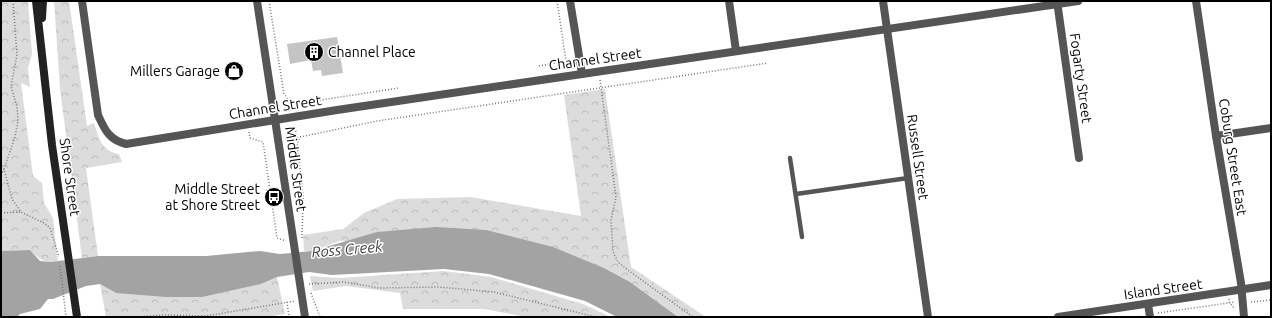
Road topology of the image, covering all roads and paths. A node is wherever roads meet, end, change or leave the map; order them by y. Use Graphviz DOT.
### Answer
graph roads {
  1 [pos="13,1"];
  2 [pos="36,1"];
  3 [pos="43,1"];
  4 [pos="82,1"];
  5 [pos="258,1"];
  6 [pos="269,1"];
  7 [pos="557,1"];
  8 [pos="570,1"];
  9 [pos="729,1"];
  10 [pos="883,1"];
  11 [pos="1078,1"];
  12 [pos="1196,1"];
  13 [pos="1057,3"];
  14 [pos="887,29"];
  15 [pos="41,41"];
  16 [pos="736,51"];
  17 [pos="768,63"];
  18 [pos="539,66"];
  19 [pos="599,71"];
  20 [pos="582,74"];
  21 [pos="601,87"];
  22 [pos="399,88"];
  23 [pos="290,102"];
  24 [pos="293,117"];
  25 [pos="276,120"];
  26 [pos="247,125"];
  27 [pos="295,128"];
  28 [pos="1271,128"];
  29 [pos="1216,136"];
  30 [pos="298,141"];
  31 [pos="790,158"];
  32 [pos="1079,158"];
  33 [pos="4,169"];
  34 [pos="1,175"];
  35 [pos="908,178"];
  36 [pos="796,194"];
  37 [pos="20,212"];
  38 [pos="1,213"];
  39 [pos="802,237"];
  40 [pos="291,243"];
  41 [pos="302,243"];
  42 [pos="59,258"];
  43 [pos="60,265"];
  44 [pos="304,283"];
  45 [pos="1271,285"];
  46 [pos="1241,290"];
  47 [pos="1229,292"];
  48 [pos="302,299"];
  49 [pos="287,302"];
  50 [pos="1229,302"];
  51 [pos="1148,304"];
  52 [pos="1235,310"];
  53 [pos="1075,316"];
  54 [pos="1150,316"];
  55 [pos="66,317"];
  56 [pos="77,317"];
  57 [pos="135,317"];
  58 [pos="289,317"];
  59 [pos="305,317"];
  60 [pos="320,317"];
  61 [pos="596,317"];
  62 [pos="693,317"];
  63 [pos="928,317"];
  64 [pos="1058,317"];
  65 [pos="1136,317"];
  66 [pos="1244,317"];
  1 -- 33 [label="path"];
  2 -- 15 [label="main road, Shore Street"];
  3 -- 15 [label="main road, Shore Street"];
  4 -- 26 [label="street, Channel Street"];
  5 -- 25 [label="street, Middle Street"];
  6 -- 23 [label="path"];
  7 -- 18 [label="path"];
  8 -- 20 [label="street"];
  9 -- 16 [label="street"];
  10 -- 14 [label="street, Russell Street"];
  11 -- 13 [label="street, Channel Street"];
  12 -- 29 [label="street, Coburg Street East"];
  13 -- 14 [label="street, Channel Street"];
  13 -- 32 [label="street, Fogarty Street"];
  14 -- 16 [label="street, Channel Street"];
  14 -- 35 [label="street, Russell Street"];
  15 -- 56 [label="main road, Shore Street"];
  16 -- 19 [label="street, Channel Street"];
  17 -- 21 [label="path"];
  19 -- 20 [label="street, Channel Street"];
  19 -- 21 [label="path"];
  20 -- 24 [label="street, Channel Street"];
  21 -- 30 [label="path"];
  21 -- 62 [label="path"];
  22 -- 23 [label="path"];
  23 -- 24 [label="path"];
  24 -- 25 [label="street, Channel Street"];
  25 -- 26 [label="street, Channel Street"];
  25 -- 40 [label="street, Middle Street"];
  26 -- 40 [label="path"];
  27 -- 30 [label="path"];
  28 -- 29 [label="street"];
  29 -- 46 [label="street, Coburg Street East"];
  30 -- 41 [label="path"];
  31 -- 36 [label="lane"];
  33 -- 34 [label="path"];
  33 -- 37 [label="path"];
  35 -- 36 [label="lane"];
  35 -- 63 [label="street, Russell Street"];
  36 -- 39 [label="lane"];
  37 -- 38 [label="path"];
  37 -- 42 [label="path"];
  40 -- 44 [label="street, Middle Street"];
  43 -- 55 [label="path"];
  44 -- 48 [label="street, Middle Street"];
  44 -- 60 [label="path"];
  44 -- 61 [label="path"];
  45 -- 46 [label="street, Island Street"];
  46 -- 47 [label="street, Island Street"];
  46 -- 66 [label="street, Coburg Street East"];
  47 -- 50 [label="path"];
  47 -- 51 [label="street, Island Street"];
  48 -- 49 [label="path"];
  48 -- 59 [label="street, Middle Street"];
  49 -- 57 [label="path"];
  49 -- 58 [label="path"];
  50 -- 52 [label="path"];
  50 -- 54 [label="path"];
  51 -- 53 [label="street, Island Street"];
  51 -- 54 [label="street"];
  53 -- 64 [label="street, Island Street"];
  54 -- 65 [label="path"];
}
